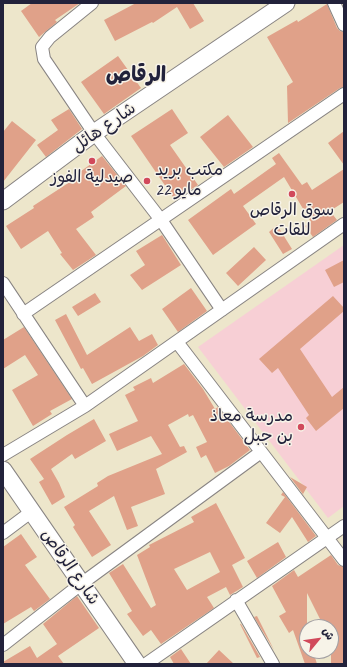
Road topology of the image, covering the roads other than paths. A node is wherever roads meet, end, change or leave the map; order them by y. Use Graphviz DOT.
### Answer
graph roads {
  1 [pos="92,3"];
  2 [pos="286,3"];
  3 [pos="334,3"];
  4 [pos="344,25"];
  5 [pos="344,94"];
  6 [pos="94,133"];
  7 [pos="3,201"];
  8 [pos="161,220"];
  9 [pos="344,224"];
  10 [pos="3,283"];
  11 [pos="222,310"];
  12 [pos="23,314"];
  13 [pos="177,342"];
  14 [pos="85,406"];
  15 [pos="261,452"];
  16 [pos="3,455"];
  17 [pos="3,470"];
  18 [pos="31,512"];
  19 [pos="344,526"];
  20 [pos="3,533"];
  21 [pos="327,538"];
  22 [pos="344,560"];
  23 [pos="81,584"];
  24 [pos="236,600"];
  25 [pos="3,645"];
  26 [pos="137,664"];
  27 [pos="146,664"];
  28 [pos="273,664"];
  1 -- 6 [label="street"];
  2 -- 6 [label="street, شارع هائل"];
  3 -- 4 [label="street"];
  5 -- 8 [label="street"];
  6 -- 7 [label="street, شارع هائل"];
  6 -- 8 [label="street"];
  8 -- 11 [label="street"];
  8 -- 12 [label="street"];
  9 -- 11 [label="street"];
  10 -- 12 [label="street"];
  11 -- 13 [label="street"];
  12 -- 14 [label="street"];
  13 -- 14 [label="street"];
  13 -- 15 [label="street"];
  14 -- 16 [label="street"];
  15 -- 21 [label="street"];
  15 -- 23 [label="street"];
  17 -- 18 [label="street, شارع الرقاص"];
  18 -- 20 [label="street"];
  18 -- 23 [label="street, شارع الرقاص"];
  19 -- 21 [label="street"];
  21 -- 22 [label="street"];
  21 -- 24 [label="street"];
  23 -- 25 [label="street"];
  23 -- 26 [label="street, شارع الرقاص"];
  24 -- 27 [label="street"];
  24 -- 28 [label="street"];
}
